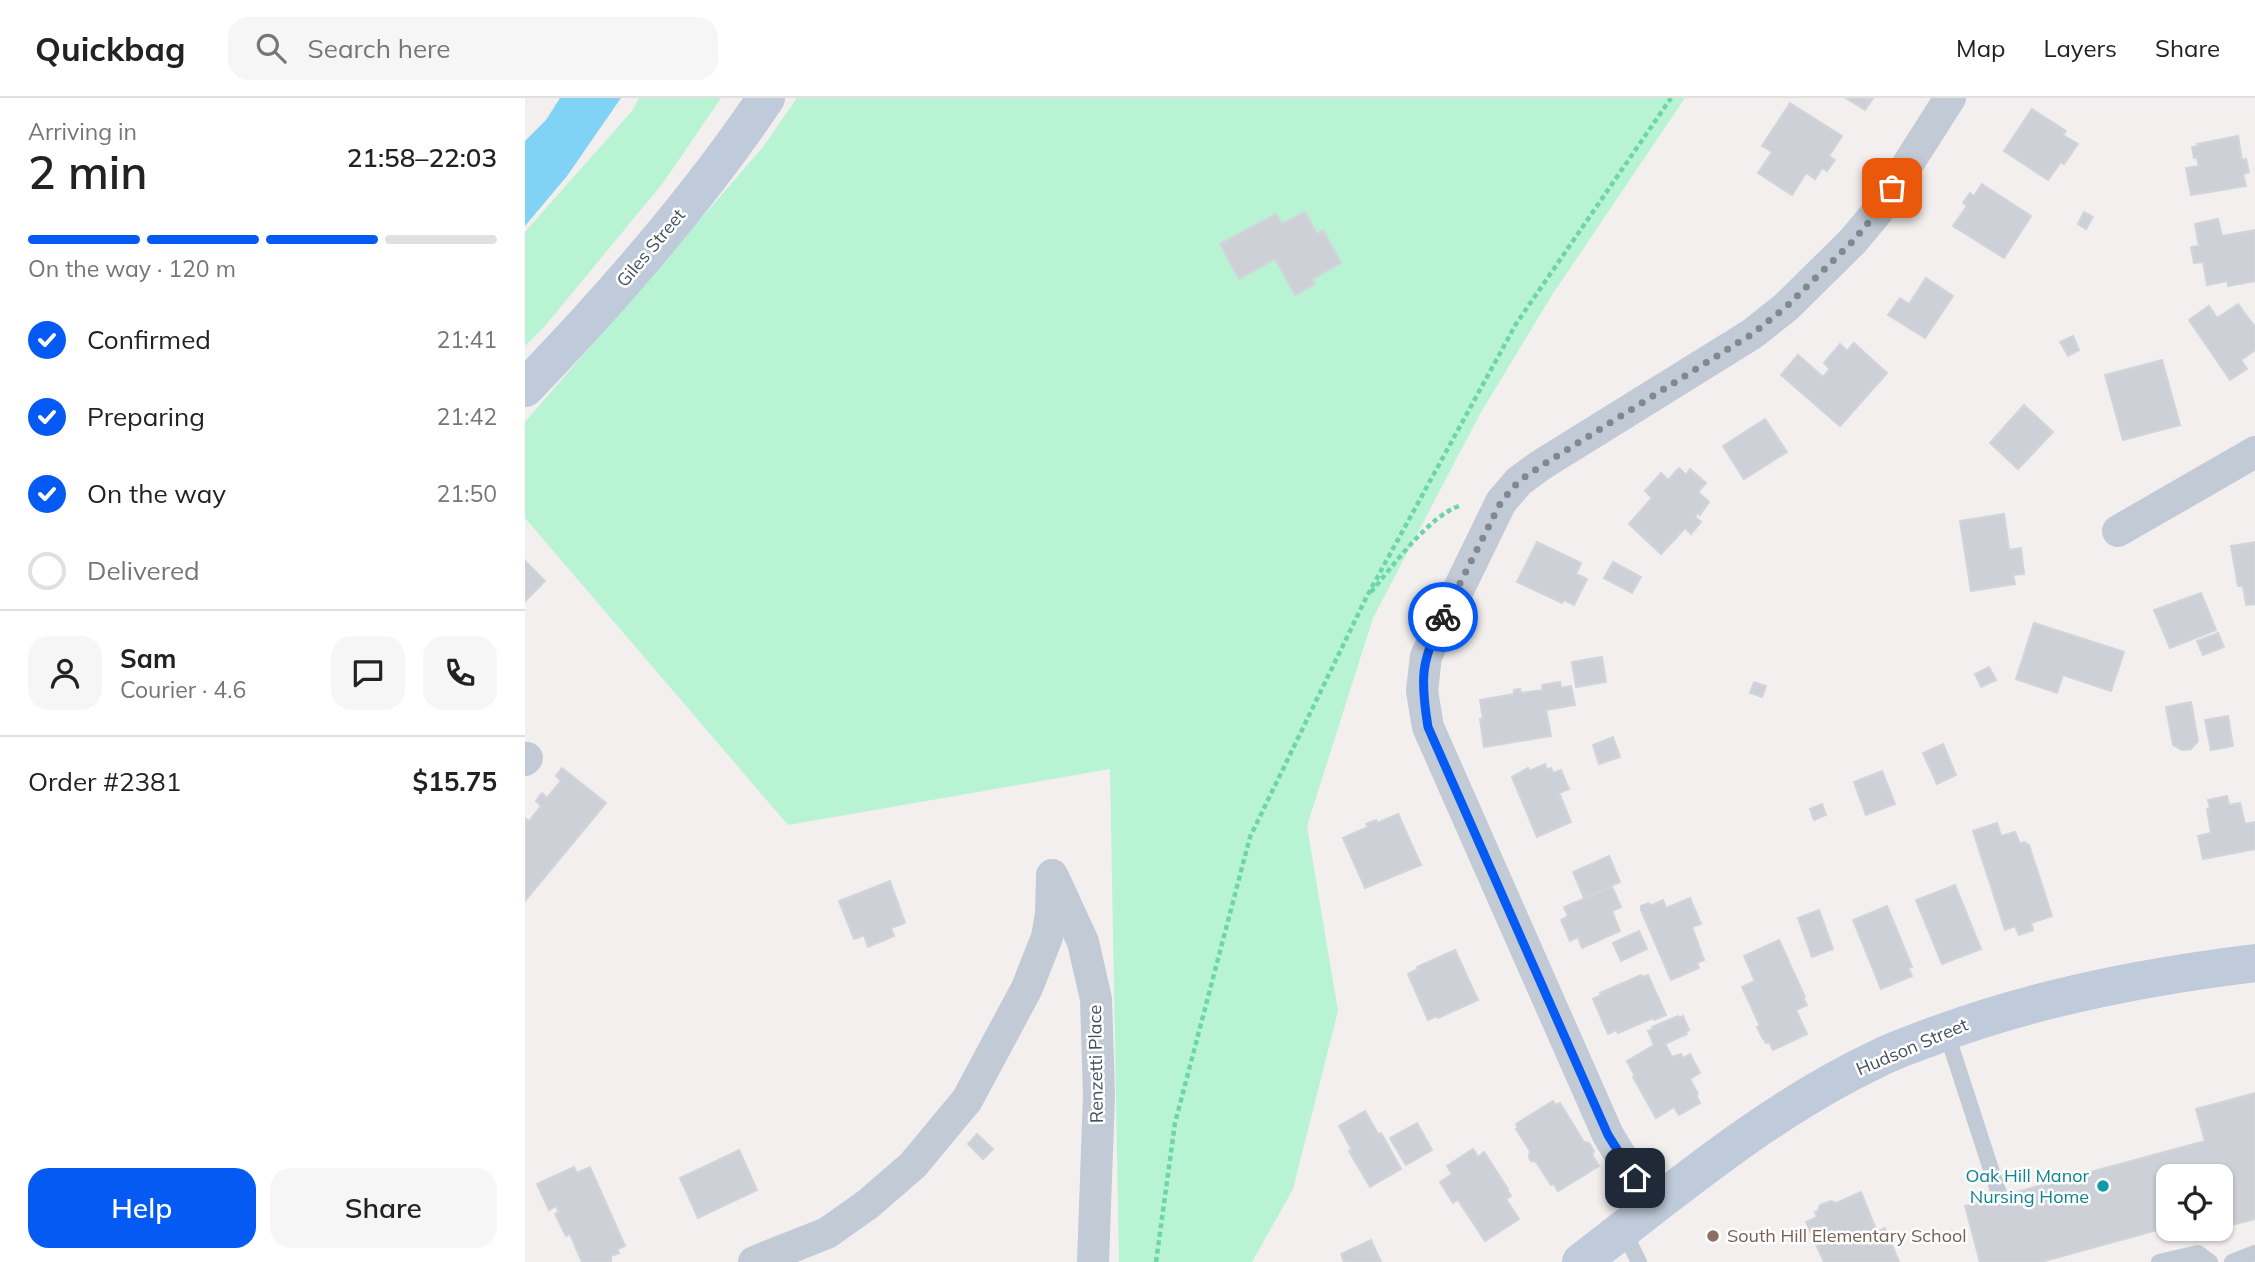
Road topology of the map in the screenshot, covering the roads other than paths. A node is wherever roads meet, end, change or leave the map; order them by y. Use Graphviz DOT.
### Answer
graph roads {
  1 [pos="766,98"];
  2 [pos="1950,98"];
  3 [pos="525,388"];
  4 [pos="2255,452"];
  5 [pos="2118,531"];
  6 [pos="2250,968"];
  7 [pos="1947,1031"];
  8 [pos="2000,1197"];
  9 [pos="1638,1233"];
  10 [pos="2255,1253"];
  11 [pos="766,1257"];
  12 [pos="1093,1262"];
  13 [pos="1580,1262"];
  14 [pos="2159,1262"];
  15 [pos="2210,1262"];
  16 [pos="2232,1262"];
  1 -- 3 [label="street, Giles Street"];
  2 -- 9 [label="street"];
  4 -- 5 [label="street"];
  6 -- 7 [label="street, Hudson Street"];
  7 -- 8 [label="lane"];
  7 -- 9 [label="street, Hudson Street"];
  9 -- 13 [label="street, Hudson Street"];
  10 -- 16 [label="lane"];
  11 -- 12 [label="street, Renzetti Place"];
  14 -- 15 [label="lane"];
}
